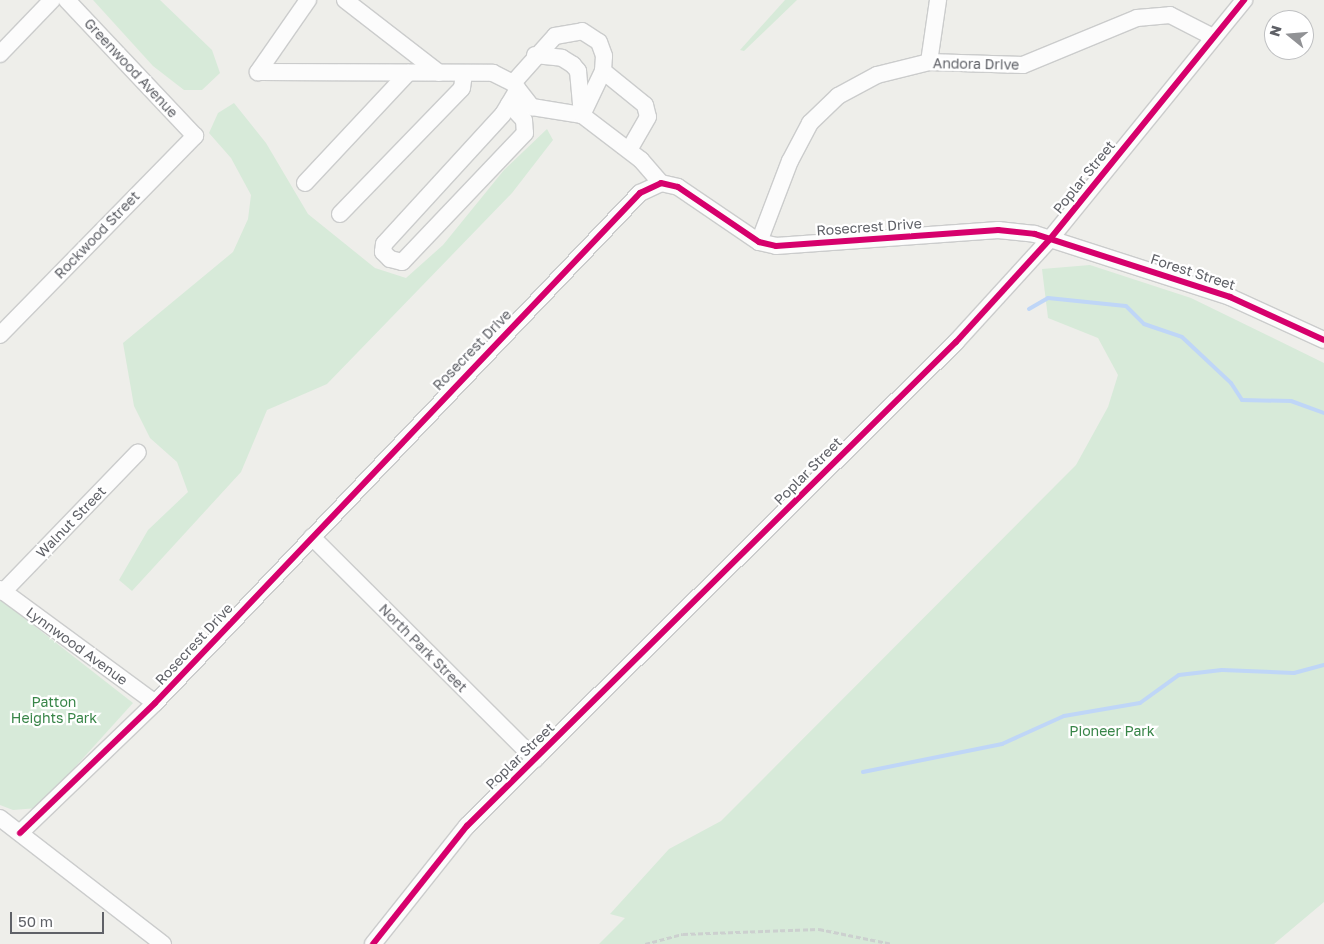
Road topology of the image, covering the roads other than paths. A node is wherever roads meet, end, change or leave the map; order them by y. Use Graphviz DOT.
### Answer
graph roads {
  1 [pos="52,0"];
  2 [pos="67,0"];
  3 [pos="308,0"];
  4 [pos="345,0"];
  5 [pos="938,0"];
  6 [pos="1244,0"];
  7 [pos="1213,37"];
  8 [pos="0,54"];
  9 [pos="534,56"];
  10 [pos="929,62"];
  11 [pos="603,71"];
  12 [pos="408,73"];
  13 [pos="439,73"];
  14 [pos="464,73"];
  15 [pos="516,86"];
  16 [pos="509,104"];
  17 [pos="582,115"];
  18 [pos="195,136"];
  19 [pos="629,150"];
  20 [pos="661,182"];
  21 [pos="305,183"];
  22 [pos="340,214"];
  23 [pos="1050,239"];
  24 [pos="758,242"];
  25 [pos="0,335"];
  26 [pos="1324,340"];
  27 [pos="138,452"];
  28 [pos="312,537"];
  29 [pos="2,590"];
  30 [pos="155,703"];
  31 [pos="535,759"];
  32 [pos="0,818"];
  33 [pos="20,833"];
  34 [pos="163,944"];
  35 [pos="373,944"];
  1 -- 8 [label="street"];
  2 -- 18 [label="street, Greenwood Avenue"];
  3 -- 12 [label="street"];
  4 -- 13 [label="street"];
  5 -- 10 [label="street"];
  6 -- 7 [label="street, Poplar Street"];
  7 -- 10 [label="street, Andora Drive"];
  7 -- 23 [label="street, Poplar Street"];
  9 -- 11 [label="street"];
  9 -- 15 [label="street"];
  9 -- 17 [label="street"];
  10 -- 24 [label="street, Andora Drive"];
  11 -- 17 [label="street"];
  11 -- 19 [label="street"];
  12 -- 13 [label="street"];
  12 -- 21 [label="street"];
  13 -- 14 [label="street"];
  14 -- 15 [label="street"];
  14 -- 22 [label="street"];
  15 -- 16 [label="street"];
  15 -- 17 [label="street"];
  16 -- 16 [label="street"];
  17 -- 19 [label="street"];
  18 -- 25 [label="street, Rockwood Street"];
  19 -- 20 [label="street"];
  20 -- 24 [label="street, Rosecrest Drive"];
  20 -- 28 [label="street, Rosecrest Drive"];
  23 -- 24 [label="street, Rosecrest Drive"];
  23 -- 26 [label="street, Forest Street"];
  23 -- 31 [label="street, Poplar Street"];
  27 -- 29 [label="street, Walnut Street"];
  28 -- 30 [label="street, Rosecrest Drive"];
  28 -- 31 [label="street, North Park Street"];
  29 -- 30 [label="street, Lynnwood Avenue"];
  30 -- 33 [label="street, Rosecrest Drive"];
  31 -- 35 [label="street, Poplar Street"];
  32 -- 33 [label="street"];
  33 -- 34 [label="street"];
}
